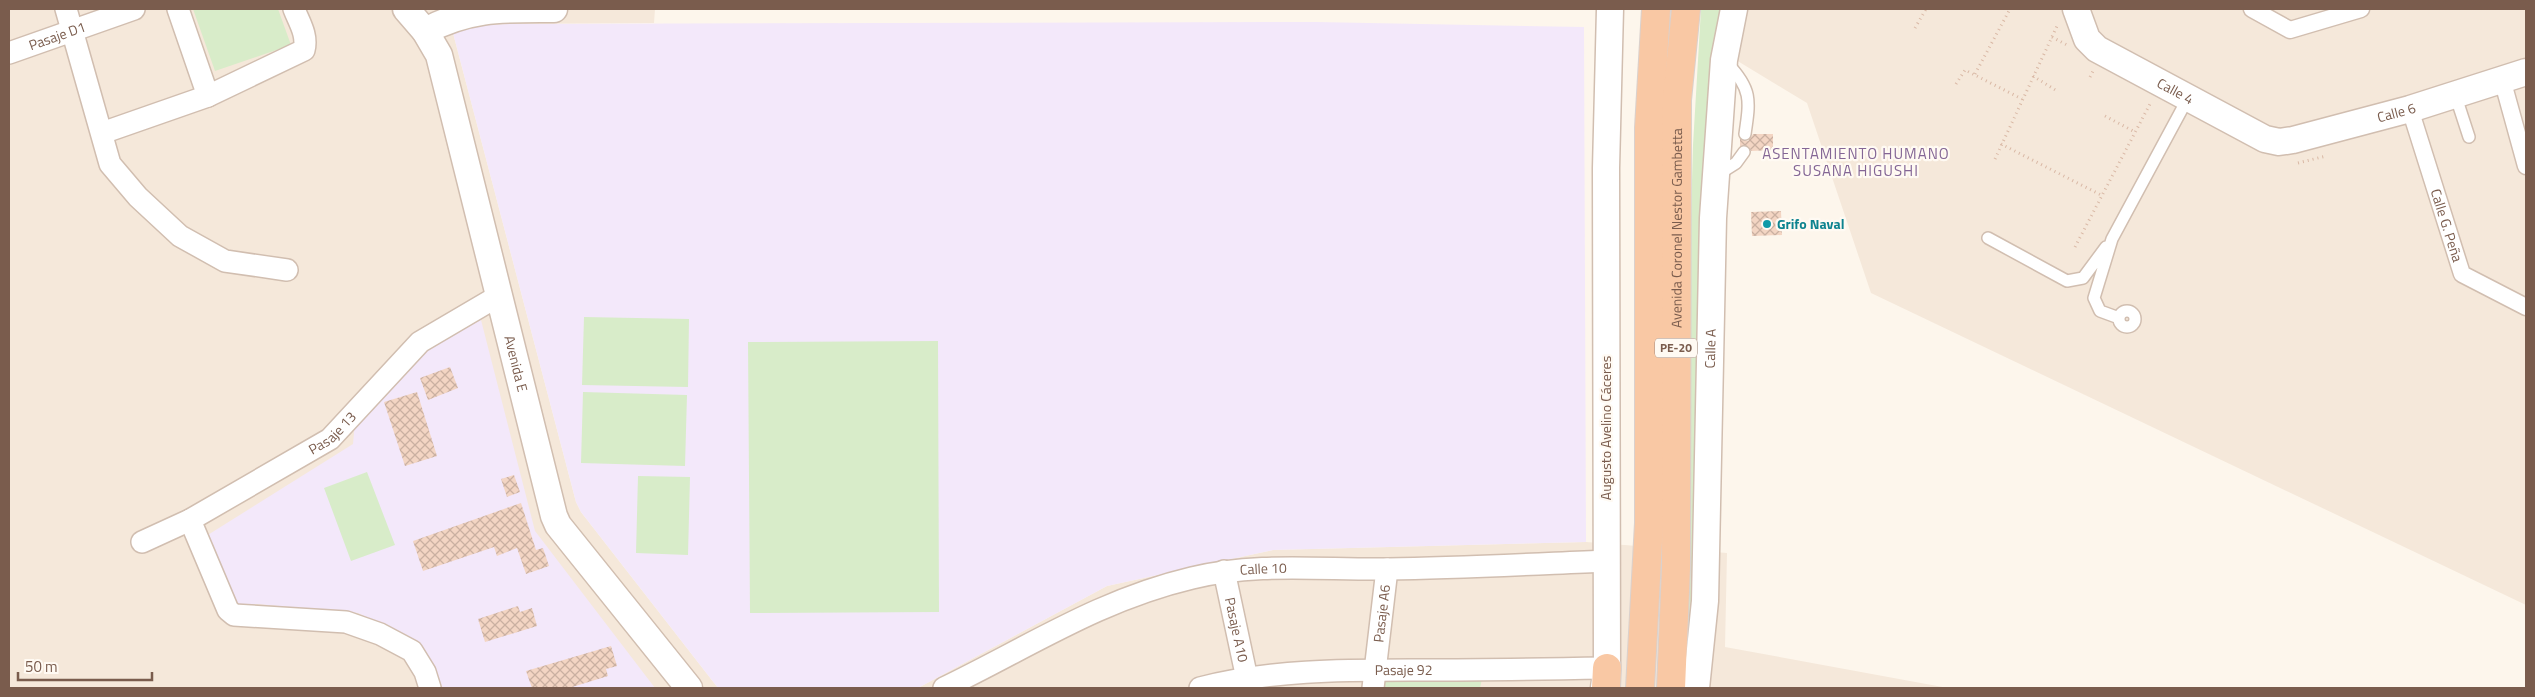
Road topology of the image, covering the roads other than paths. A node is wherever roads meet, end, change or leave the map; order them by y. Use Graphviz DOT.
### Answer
graph roads {
  1 [pos="66,9"];
  2 [pos="134,9"];
  3 [pos="178,9"];
  4 [pos="294,9"];
  5 [pos="406,9"];
  6 [pos="489,9"];
  7 [pos="554,9"];
  8 [pos="1610,9"];
  9 [pos="1627,9"];
  10 [pos="1656,9"];
  11 [pos="1686,9"];
  12 [pos="1734,9"];
  13 [pos="2252,9"];
  14 [pos="2320,9"];
  15 [pos="2360,9"];
  16 [pos="2069,15"];
  17 [pos="2312,24"];
  18 [pos="73,29"];
  19 [pos="425,31"];
  20 [pos="9,53"];
  21 [pos="1724,60"];
  22 [pos="2514,75"];
  23 [pos="2455,94"];
  24 [pos="208,96"];
  25 [pos="2188,98"];
  26 [pos="2410,108"];
  27 [pos="102,133"];
  28 [pos="1745,134"];
  29 [pos="2469,137"];
  30 [pos="2265,139"];
  31 [pos="1744,152"];
  32 [pos="2526,166"];
  33 [pos="1606,168"];
  34 [pos="1716,176"];
  35 [pos="1988,238"];
  36 [pos="2112,240"];
  37 [pos="287,270"];
  38 [pos="500,295"];
  39 [pos="2526,307"];
  40 [pos="2119,318"];
  41 [pos="190,520"];
  42 [pos="142,542"];
  43 [pos="1606,561"];
  44 [pos="1387,569"];
  45 [pos="1224,571"];
  46 [pos="1375,679"];
  47 [pos="1489,679"];
  48 [pos="1606,682"];
  49 [pos="968,683"];
  50 [pos="1248,683"];
  51 [pos="430,688"];
  52 [pos="689,688"];
  53 [pos="944,688"];
  54 [pos="1200,688"];
  55 [pos="1640,688"];
  56 [pos="1671,688"];
  57 [pos="1696,688"];
  1 -- 18 [label="street"];
  2 -- 18 [label="street, Pasaje D1"];
  3 -- 24 [label="street"];
  4 -- 24 [label="street"];
  5 -- 19 [label="street, Avenida E"];
  6 -- 7 [label="street"];
  6 -- 19 [label="street"];
  8 -- 33 [label="street, Augusto Avelino Cáceres"];
  9 -- 33 [label="street, Augusto Avelino Cáceres"];
  10 -- 55 [label="highway, Avenida Coronel Nestor Gambetta / PE-20"];
  11 -- 56 [label="highway, Avenida Coronel Nestor Gambetta / PE-20"];
  12 -- 21 [label="street, Calle A"];
  13 -- 17 [label="street"];
  14 -- 17 [label="street"];
  15 -- 17 [label="street"];
  16 -- 25 [label="street, Calle 4"];
  18 -- 20 [label="street, Pasaje D1"];
  18 -- 27 [label="street"];
  19 -- 38 [label="street, Avenida E"];
  21 -- 28 [label="lane"];
  21 -- 34 [label="street, Calle A"];
  22 -- 23 [label="street, Calle 6"];
  22 -- 32 [label="street"];
  23 -- 26 [label="street, Calle 6"];
  23 -- 29 [label="lane"];
  24 -- 27 [label="street"];
  25 -- 30 [label="street, Calle 4"];
  25 -- 36 [label="lane"];
  26 -- 30 [label="street, Calle 6"];
  26 -- 39 [label="street, Calle G. Peña"];
  27 -- 37 [label="street"];
  31 -- 34 [label="lane"];
  33 -- 43 [label="street, Augusto Avelino Cáceres"];
  34 -- 57 [label="street, Calle A"];
  35 -- 36 [label="lane"];
  36 -- 40 [label="lane"];
  38 -- 41 [label="street, Pasaje 13"];
  38 -- 52 [label="street, Avenida E"];
  41 -- 42 [label="street, Pasaje 13"];
  41 -- 51 [label="street"];
  43 -- 44 [label="street, Calle 10"];
  43 -- 48 [label="street, Augusto Avelino Cáceres"];
  44 -- 45 [label="street, Calle 10"];
  44 -- 46 [label="street, Pasaje A6"];
  45 -- 49 [label="street, Calle 10"];
  45 -- 50 [label="street, Pasaje A10"];
  46 -- 47 [label="street, Pasaje 92"];
  46 -- 50 [label="street, Pasaje 92"];
  47 -- 48 [label="street, Pasaje 92"];
  49 -- 53 [label="street, Calle 10"];
  50 -- 54 [label="street, Pasaje 92"];
}
